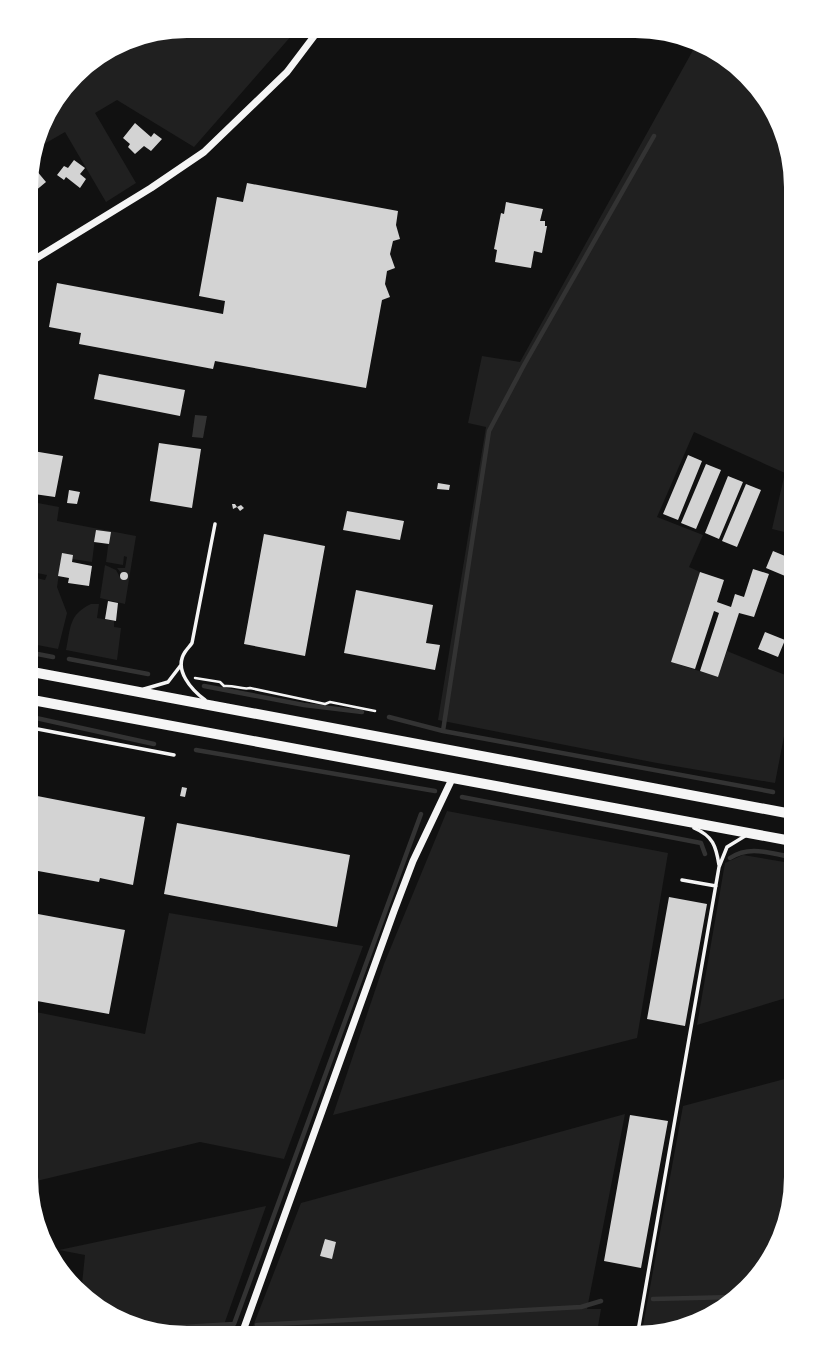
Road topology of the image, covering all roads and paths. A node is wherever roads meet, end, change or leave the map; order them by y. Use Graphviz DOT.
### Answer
graph roads {
  1 [pos="312,39"];
  2 [pos="38,257"];
  3 [pos="215,524"];
  4 [pos="181,665"];
  5 [pos="38,673"];
  6 [pos="191,677"];
  7 [pos="132,691"];
  8 [pos="38,701"];
  9 [pos="214,707"];
  10 [pos="375,711"];
  11 [pos="38,729"];
  12 [pos="174,755"];
  13 [pos="452,779"];
  14 [pos="784,813"];
  15 [pos="674,819"];
  16 [pos="750,834"];
  17 [pos="784,840"];
  18 [pos="719,867"];
  19 [pos="682,880"];
  20 [pos="716,886"];
  21 [pos="245,1326"];
  22 [pos="639,1326"];
  1 -- 2 [label="street"];
  3 -- 4 [label="lane"];
  4 -- 7 [label="lane"];
  4 -- 9 [label="lane"];
  5 -- 7 [label="main road"];
  6 -- 10 [label="path"];
  7 -- 9 [label="main road"];
  8 -- 13 [label="main road"];
  9 -- 14 [label="main road"];
  11 -- 12 [label="lane"];
  13 -- 15 [label="main road"];
  13 -- 21 [label="street"];
  15 -- 16 [label="main road"];
  15 -- 18 [label="lane"];
  16 -- 17 [label="main road"];
  16 -- 18 [label="lane"];
  18 -- 20 [label="lane"];
  19 -- 20 [label="lane"];
  20 -- 22 [label="lane"];
}
